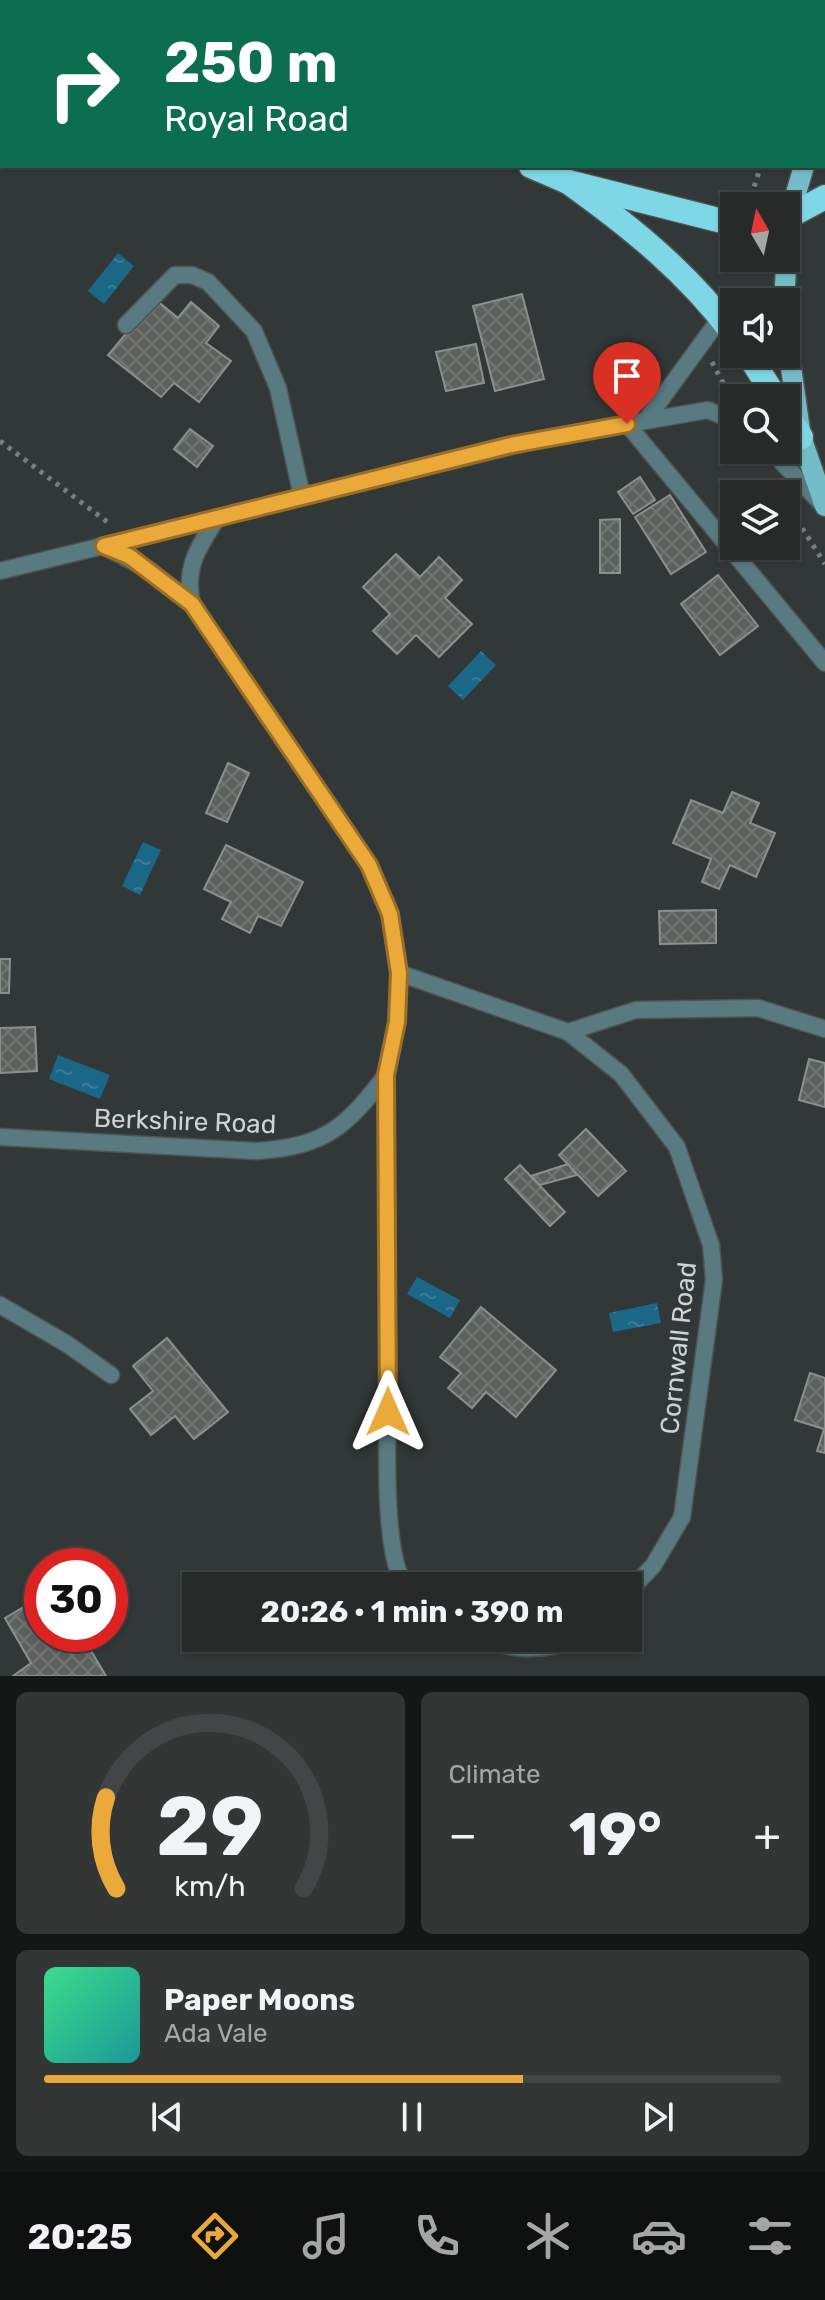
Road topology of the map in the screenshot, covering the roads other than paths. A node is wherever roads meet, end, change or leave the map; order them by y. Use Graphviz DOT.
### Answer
graph roads {
  1 [pos="536,168"];
  2 [pos="803,168"];
  3 [pos="568,182"];
  4 [pos="796,192"];
  5 [pos="825,197"];
  6 [pos="800,211"];
  7 [pos="720,220"];
  8 [pos="720,315"];
  9 [pos="126,325"];
  10 [pos="720,332"];
  11 [pos="791,368"];
  12 [pos="720,415"];
  13 [pos="646,420"];
  14 [pos="627,424"];
  15 [pos="801,437"];
  16 [pos="784,464"];
  17 [pos="302,496"];
  18 [pos="825,506"];
  19 [pos="218,517"];
  20 [pos="104,546"];
  21 [pos="0,571"];
  22 [pos="192,604"];
  23 [pos="825,663"];
  24 [pos="399,973"];
  25 [pos="825,1029"];
  26 [pos="568,1032"];
  27 [pos="386,1075"];
  28 [pos="0,1137"];
  29 [pos="0,1305"];
  30 [pos="111,1375"];
  31 [pos="398,1572"];
  32 [pos="642,1577"];
  1 -- 3 [label="highway"];
  2 -- 4 [label="main road"];
  3 -- 7 [label="highway"];
  3 -- 8 [label="highway"];
  5 -- 6 [label="highway"];
  9 -- 17 [label="street"];
  10 -- 13 [label="street"];
  11 -- 15 [label="main road"];
  12 -- 13 [label="street"];
  13 -- 14 [label="street"];
  14 -- 17 [label="street"];
  14 -- 23 [label="street"];
  15 -- 18 [label="main road"];
  16 -- 18 [label="street"];
  17 -- 19 [label="street"];
  19 -- 20 [label="street"];
  19 -- 22 [label="street"];
  20 -- 21 [label="street"];
  20 -- 22 [label="street"];
  22 -- 24 [label="street"];
  24 -- 26 [label="street, Cornwall Road"];
  24 -- 27 [label="street"];
  25 -- 26 [label="street"];
  26 -- 32 [label="street, Cornwall Road"];
  27 -- 28 [label="street, Berkshire Road"];
  27 -- 31 [label="street"];
  29 -- 30 [label="street"];
}
